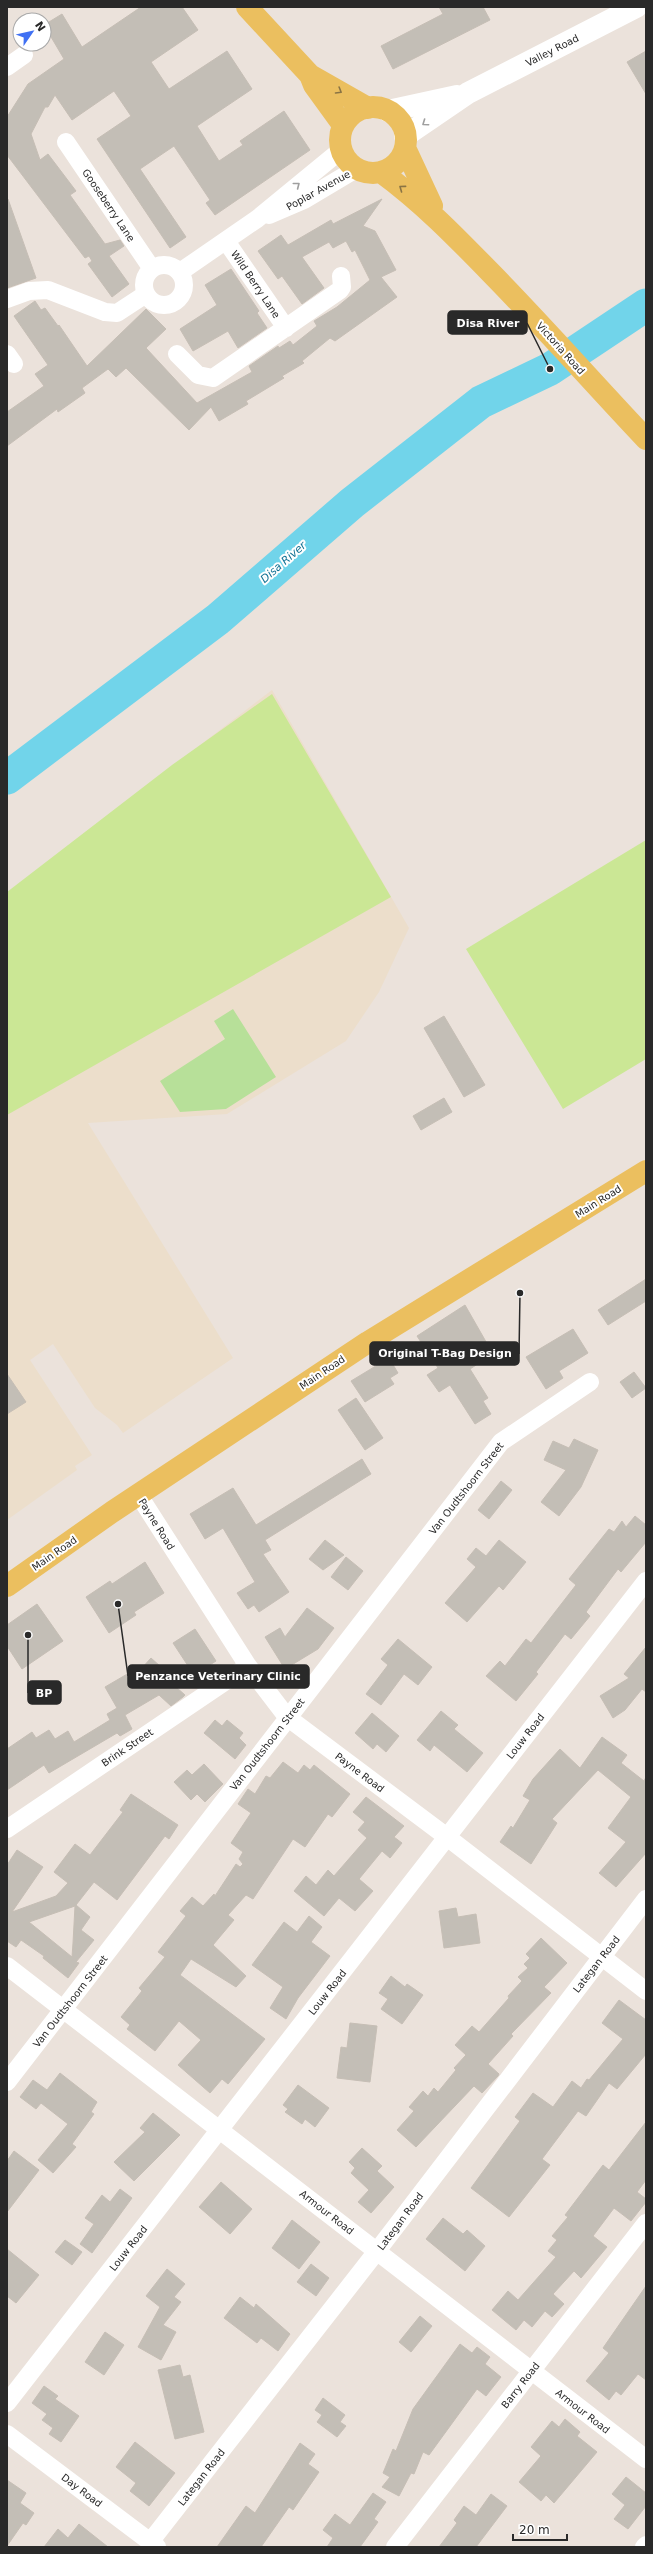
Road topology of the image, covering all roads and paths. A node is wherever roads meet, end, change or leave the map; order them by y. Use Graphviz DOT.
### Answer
graph roads {
  1 [pos="247,7"];
  2 [pos="636,7"];
  3 [pos="24,55"];
  4 [pos="7,67"];
  5 [pos="310,75"];
  6 [pos="468,93"];
  7 [pos="378,109"];
  8 [pos="343,125"];
  9 [pos="66,142"];
  10 [pos="405,142"];
  11 [pos="341,150"];
  12 [pos="356,169"];
  13 [pos="381,172"];
  14 [pos="257,219"];
  15 [pos="442,223"];
  16 [pos="226,241"];
  17 [pos="152,269"];
  18 [pos="180,272"];
  19 [pos="341,276"];
  20 [pos="146,294"];
  21 [pos="7,299"];
  22 [pos="286,328"];
  23 [pos="177,354"];
  24 [pos="646,439"];
  25 [pos="646,1171"];
  26 [pos="590,1382"];
  27 [pos="138,1494"];
  28 [pos="646,1581"];
  29 [pos="7,1586"];
  30 [pos="248,1666"];
  31 [pos="287,1717"];
  32 [pos="7,1829"];
  33 [pos="447,1836"];
  34 [pos="646,1899"];
  35 [pos="601,1956"];
  36 [pos="7,1966"];
  37 [pos="646,1991"];
  38 [pos="64,2008"];
  39 [pos="7,2082"];
  40 [pos="220,2129"];
  41 [pos="646,2223"];
  42 [pos="377,2251"];
  43 [pos="531,2370"];
  44 [pos="7,2403"];
  45 [pos="7,2434"];
  46 [pos="646,2459"];
  47 [pos="154,2544"];
  48 [pos="646,2544"];
  49 [pos="395,2547"];
  50 [pos="644,2547"];
  1 -- 5 [label="main road, Victoria Road"];
  2 -- 6 [label="street, Valley Road"];
  3 -- 4 [label="street"];
  5 -- 7 [label="main road, Victoria Road, one-way"];
  5 -- 8 [label="main road, Victoria Road"];
  6 -- 7 [label="street, Valley Road"];
  6 -- 10 [label="street, Valley Road, one-way"];
  7 -- 8 [label="main road"];
  7 -- 10 [label="main road, Victoria Road"];
  8 -- 11 [label="main road"];
  9 -- 17 [label="street, Gooseberry Lane"];
  10 -- 13 [label="main road"];
  10 -- 15 [label="main road, Victoria Road"];
  11 -- 12 [label="main road"];
  14 -- 11 [label="street, Poplar Avenue, one-way"];
  12 -- 13 [label="main road"];
  12 -- 14 [label="street, Poplar Avenue"];
  15 -- 13 [label="main road, Victoria Road, one-way"];
  14 -- 16 [label="street, Poplar Avenue"];
  15 -- 24 [label="main road, Victoria Road"];
  16 -- 18 [label="street, Poplar Avenue"];
  16 -- 22 [label="street, Wild Berry Lane"];
  17 -- 18 [label="street"];
  17 -- 20 [label="street"];
  18 -- 20 [label="street"];
  19 -- 22 [label="street"];
  20 -- 21 [label="street"];
  22 -- 23 [label="street"];
  25 -- 27 [label="main road, Main Road"];
  26 -- 31 [label="street, Van Oudtshoorn Street"];
  27 -- 29 [label="main road, Main Road"];
  27 -- 30 [label="street, Payne Road"];
  28 -- 33 [label="street, Louw Road"];
  30 -- 31 [label="street, Payne Road"];
  30 -- 32 [label="street, Brink Street"];
  31 -- 33 [label="street, Payne Road"];
  31 -- 38 [label="street, Van Oudtshoorn Street"];
  33 -- 35 [label="street, Payne Road"];
  33 -- 40 [label="street, Louw Road"];
  34 -- 35 [label="street, Lategan Road"];
  35 -- 37 [label="street, Payne Road"];
  35 -- 42 [label="street, Lategan Road"];
  36 -- 38 [label="street, Armour Road"];
  38 -- 39 [label="street, Van Oudtshoorn Street"];
  38 -- 40 [label="street, Armour Road"];
  40 -- 42 [label="street, Armour Road"];
  40 -- 44 [label="street, Louw Road"];
  41 -- 43 [label="street, Barry Road"];
  42 -- 43 [label="street, Armour Road"];
  42 -- 47 [label="street, Lategan Road"];
  43 -- 46 [label="street, Armour Road"];
  43 -- 49 [label="street, Barry Road"];
  45 -- 47 [label="street, Day Road"];
  48 -- 50 [label="street"];
}
